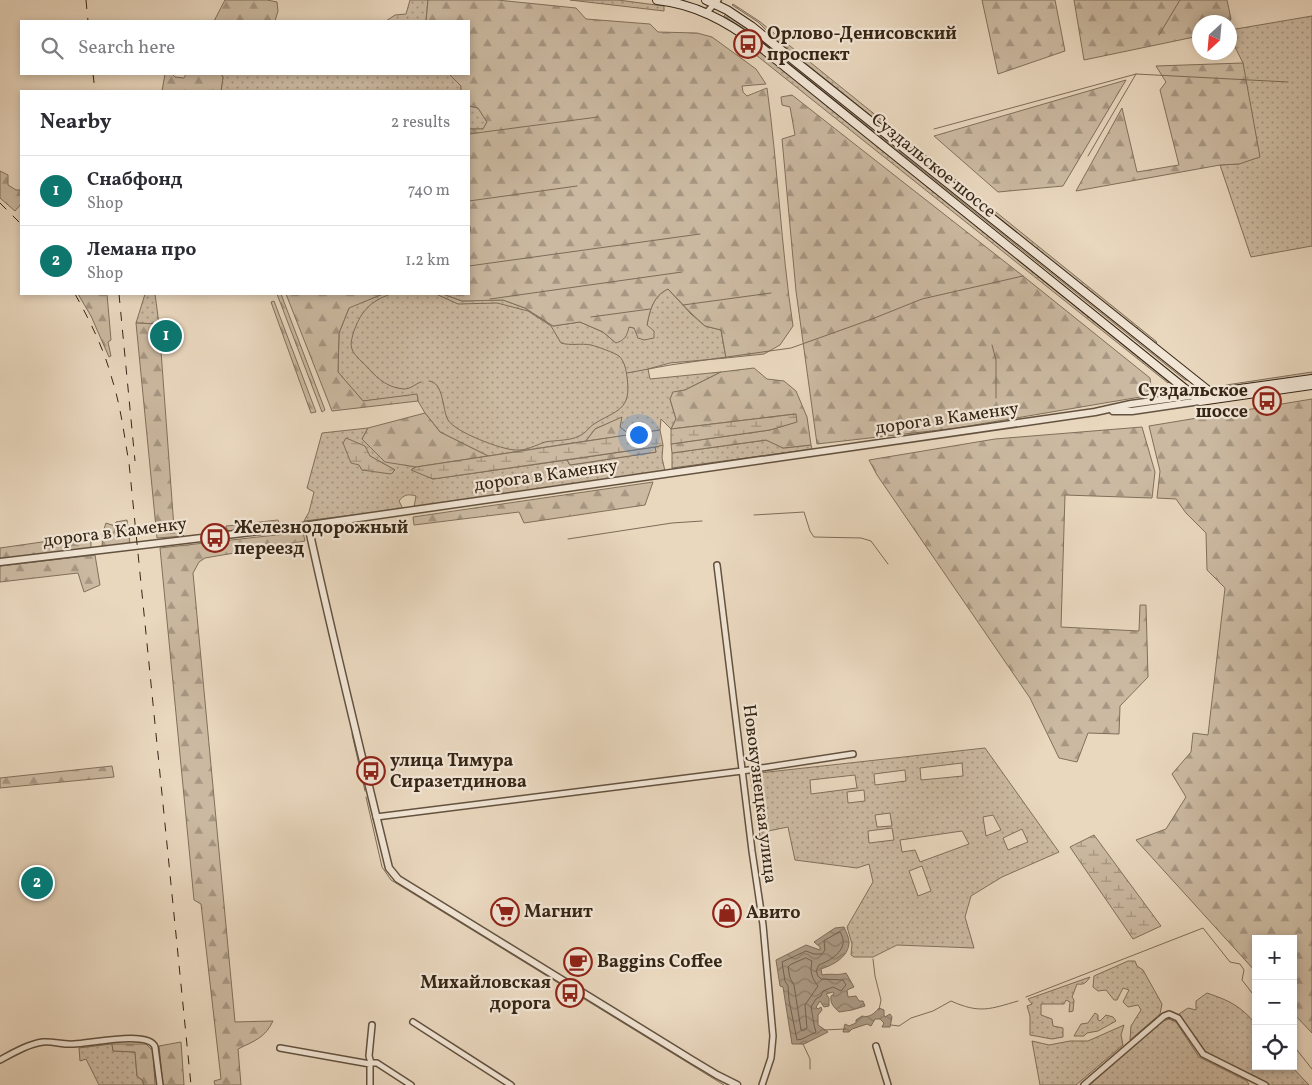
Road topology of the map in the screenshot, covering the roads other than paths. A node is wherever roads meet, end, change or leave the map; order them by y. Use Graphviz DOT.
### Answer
graph roads {
  1 [pos="657,0"];
  2 [pos="706,0"];
  3 [pos="717,2"];
  4 [pos="706,13"];
  5 [pos="1312,379"];
  6 [pos="1312,385"];
  7 [pos="1193,395"];
  8 [pos="1206,398"];
  9 [pos="1095,412"];
  10 [pos="308,525"];
  11 [pos="0,562"];
  12 [pos="717,565"];
  13 [pos="853,754"];
  14 [pos="742,770"];
  15 [pos="376,817"];
  16 [pos="413,1022"];
  17 [pos="372,1025"];
  18 [pos="876,1046"];
  19 [pos="280,1048"];
  20 [pos="0,1060"];
  21 [pos="370,1063"];
  22 [pos="160,1085"];
  23 [pos="370,1085"];
  24 [pos="411,1085"];
  25 [pos="511,1085"];
  26 [pos="738,1085"];
  27 [pos="762,1085"];
  28 [pos="888,1085"];
  29 [pos="1084,1085"];
  30 [pos="1265,1085"];
  1 -- 4 [label="main road, Суздальское шоссе"];
  2 -- 3 [label="main road, Суздальское шоссе"];
  2 -- 4 [label="street"];
  3 -- 4 [label="street"];
  3 -- 8 [label="main road, Суздальское шоссе"];
  4 -- 7 [label="main road, Суздальское шоссе"];
  5 -- 8 [label="main road, дорога в Каменку"];
  6 -- 8 [label="main road, дорога в Каменку"];
  7 -- 8 [label="main road, Суздальское шоссе"];
  7 -- 8 [label="street, дорога в Каменку"];
  7 -- 9 [label="street, дорога в Каменку"];
  8 -- 9 [label="street, дорога в Каменку"];
  9 -- 10 [label="street, дорога в Каменку"];
  10 -- 11 [label="street, дорога в Каменку"];
  10 -- 15 [label="street"];
  12 -- 14 [label="street, Новокузнецкая улица"];
  13 -- 14 [label="street"];
  14 -- 15 [label="street"];
  14 -- 27 [label="street, Новокузнецкая улица"];
  15 -- 26 [label="street"];
  16 -- 25 [label="street"];
  17 -- 21 [label="street"];
  18 -- 28 [label="street"];
  19 -- 21 [label="street"];
  20 -- 22 [label="street"];
  21 -- 23 [label="street"];
  21 -- 24 [label="street"];
  29 -- 30 [label="street"];
}
